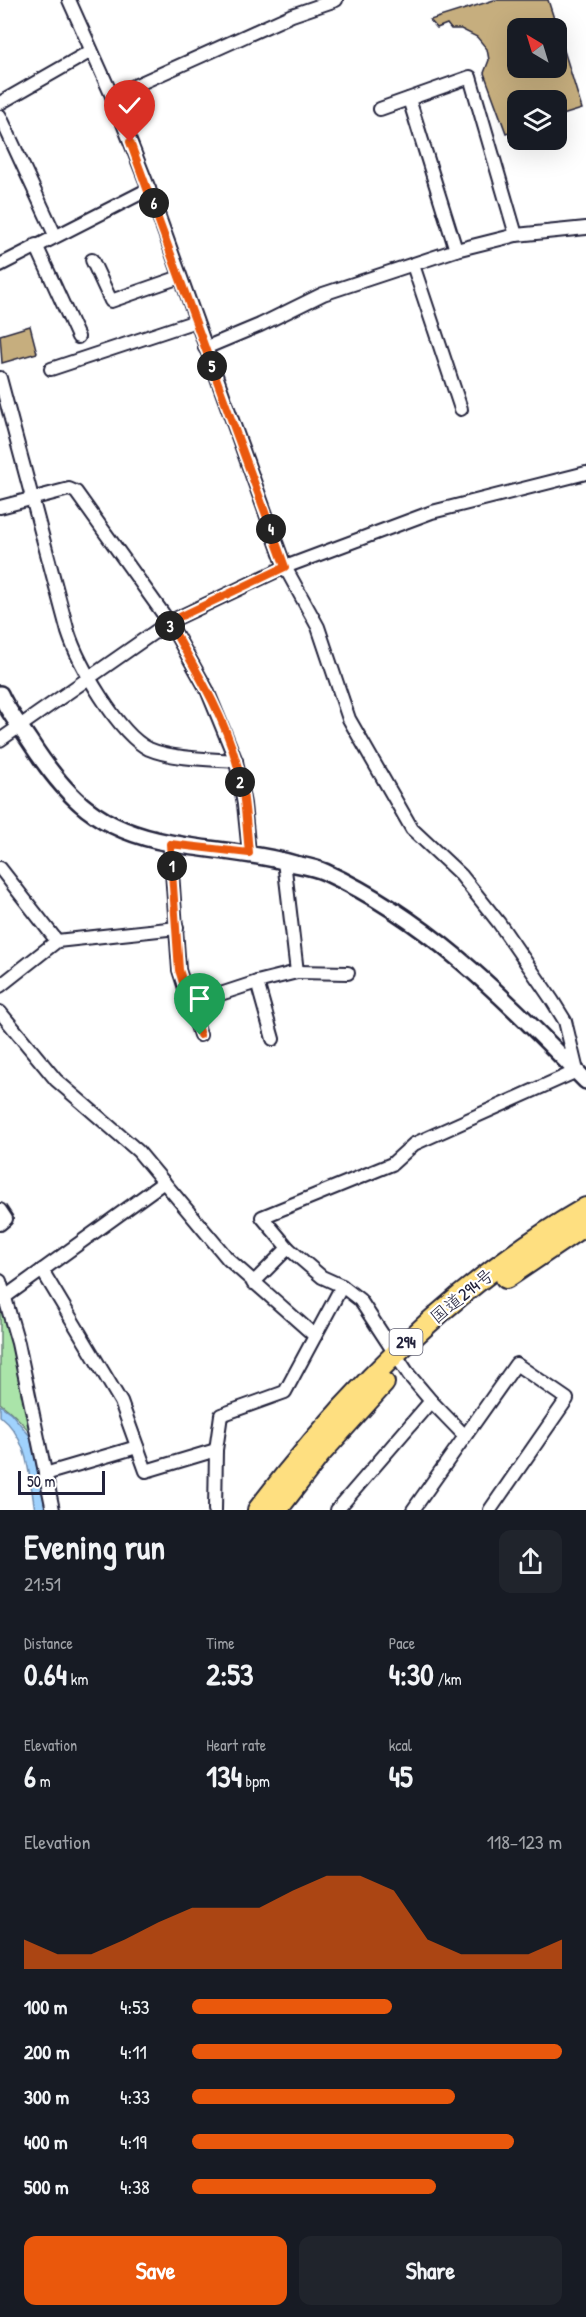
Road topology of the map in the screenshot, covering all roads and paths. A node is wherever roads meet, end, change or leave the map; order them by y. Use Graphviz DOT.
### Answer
graph roads {
  1 [pos="69,0"];
  2 [pos="336,0"];
  3 [pos="91,51"];
  4 [pos="112,96"];
  5 [pos="409,99"];
  6 [pos="0,103"];
  7 [pos="380,110"];
  8 [pos="0,116"];
  9 [pos="149,189"];
  10 [pos="586,228"];
  11 [pos="55,235"];
  12 [pos="516,235"];
  13 [pos="36,245"];
  14 [pos="456,250"];
  15 [pos="92,260"];
  16 [pos="0,265"];
  17 [pos="413,265"];
  18 [pos="180,277"];
  19 [pos="196,321"];
  20 [pos="78,338"];
  21 [pos="205,348"];
  22 [pos="51,369"];
  23 [pos="0,378"];
  24 [pos="461,409"];
  25 [pos="586,472"];
  26 [pos="33,499"];
  27 [pos="0,507"];
  28 [pos="285,567"];
  29 [pos="169,622"];
  30 [pos="88,678"];
  31 [pos="0,694"];
  32 [pos="20,727"];
  33 [pos="0,740"];
  34 [pos="236,761"];
  35 [pos="170,844"];
  36 [pos="249,853"];
  37 [pos="284,861"];
  38 [pos="0,868"];
  39 [pos="177,928"];
  40 [pos="57,940"];
  41 [pos="297,972"];
  42 [pos="348,973"];
  43 [pos="257,982"];
  44 [pos="0,986"];
  45 [pos="190,1004"];
  46 [pos="0,1012"];
  47 [pos="200,1035"];
  48 [pos="273,1039"];
  49 [pos="581,1076"];
  50 [pos="164,1182"];
  51 [pos="586,1208"];
  52 [pos="0,1210"];
  53 [pos="0,1224"];
  54 [pos="586,1224"];
  55 [pos="288,1248"];
  56 [pos="42,1270"];
  57 [pos="0,1281"];
  58 [pos="254,1283"];
  59 [pos="342,1286"];
  60 [pos="5,1297"];
  61 [pos="315,1336"];
  62 [pos="398,1359"];
  63 [pos="431,1401"];
  64 [pos="465,1436"];
  65 [pos="137,1447"];
  66 [pos="216,1450"];
  67 [pos="45,1474"];
  68 [pos="53,1510"];
  69 [pos="215,1510"];
  70 [pos="258,1510"];
  71 [pos="277,1510"];
  72 [pos="337,1510"];
  73 [pos="413,1510"];
  74 [pos="490,1510"];
  1 -- 3 [label="street"];
  2 -- 4 [label="street"];
  3 -- 4 [label="street"];
  3 -- 6 [label="street"];
  4 -- 9 [label="street"];
  5 -- 7 [label="street"];
  5 -- 12 [label="street"];
  5 -- 14 [label="street"];
  8 -- 11 [label="street"];
  9 -- 11 [label="street"];
  9 -- 18 [label="street"];
  10 -- 12 [label="street"];
  11 -- 13 [label="street"];
  12 -- 14 [label="street"];
  13 -- 16 [label="street"];
  13 -- 20 [label="street"];
  14 -- 17 [label="street"];
  15 -- 18 [label="street"];
  17 -- 21 [label="street"];
  17 -- 24 [label="street"];
  18 -- 19 [label="street"];
  19 -- 21 [label="street"];
  19 -- 22 [label="street"];
  21 -- 28 [label="street"];
  23 -- 26 [label="street"];
  25 -- 28 [label="street"];
  26 -- 27 [label="street"];
  26 -- 29 [label="street"];
  26 -- 30 [label="street"];
  28 -- 29 [label="street"];
  28 -- 49 [label="street"];
  29 -- 30 [label="street"];
  29 -- 34 [label="street"];
  30 -- 32 [label="street"];
  30 -- 34 [label="street"];
  31 -- 32 [label="street"];
  32 -- 33 [label="street"];
  32 -- 35 [label="street"];
  34 -- 36 [label="street"];
  35 -- 36 [label="street"];
  35 -- 39 [label="street"];
  36 -- 37 [label="street"];
  37 -- 41 [label="street"];
  37 -- 49 [label="street"];
  38 -- 40 [label="street"];
  39 -- 40 [label="street"];
  39 -- 45 [label="street"];
  40 -- 44 [label="street"];
  41 -- 42 [label="street"];
  41 -- 43 [label="street"];
  43 -- 45 [label="street"];
  43 -- 48 [label="street"];
  45 -- 47 [label="street"];
  46 -- 50 [label="street"];
  49 -- 55 [label="street"];
  50 -- 56 [label="street"];
  50 -- 58 [label="street"];
  51 -- 62 [label="highway, 国道294号 / 294"];
  52 -- 53 [label="street"];
  54 -- 62 [label="highway, 国道294号 / 294"];
  55 -- 58 [label="street"];
  55 -- 59 [label="street"];
  56 -- 60 [label="street"];
  56 -- 65 [label="street"];
  57 -- 60 [label="street"];
  58 -- 61 [label="street"];
  59 -- 61 [label="street"];
  59 -- 62 [label="street"];
  60 -- 67 [label="street"];
  61 -- 66 [label="street"];
  62 -- 63 [label="street"];
  62 -- 70 [label="highway, 国道294号 / 294"];
  62 -- 71 [label="highway, 国道294号 / 294"];
  63 -- 64 [label="street"];
  63 -- 72 [label="street"];
  64 -- 73 [label="street"];
  64 -- 74 [label="street"];
  65 -- 66 [label="street"];
  65 -- 67 [label="street"];
  66 -- 69 [label="street"];
  67 -- 68 [label="street"];
}
